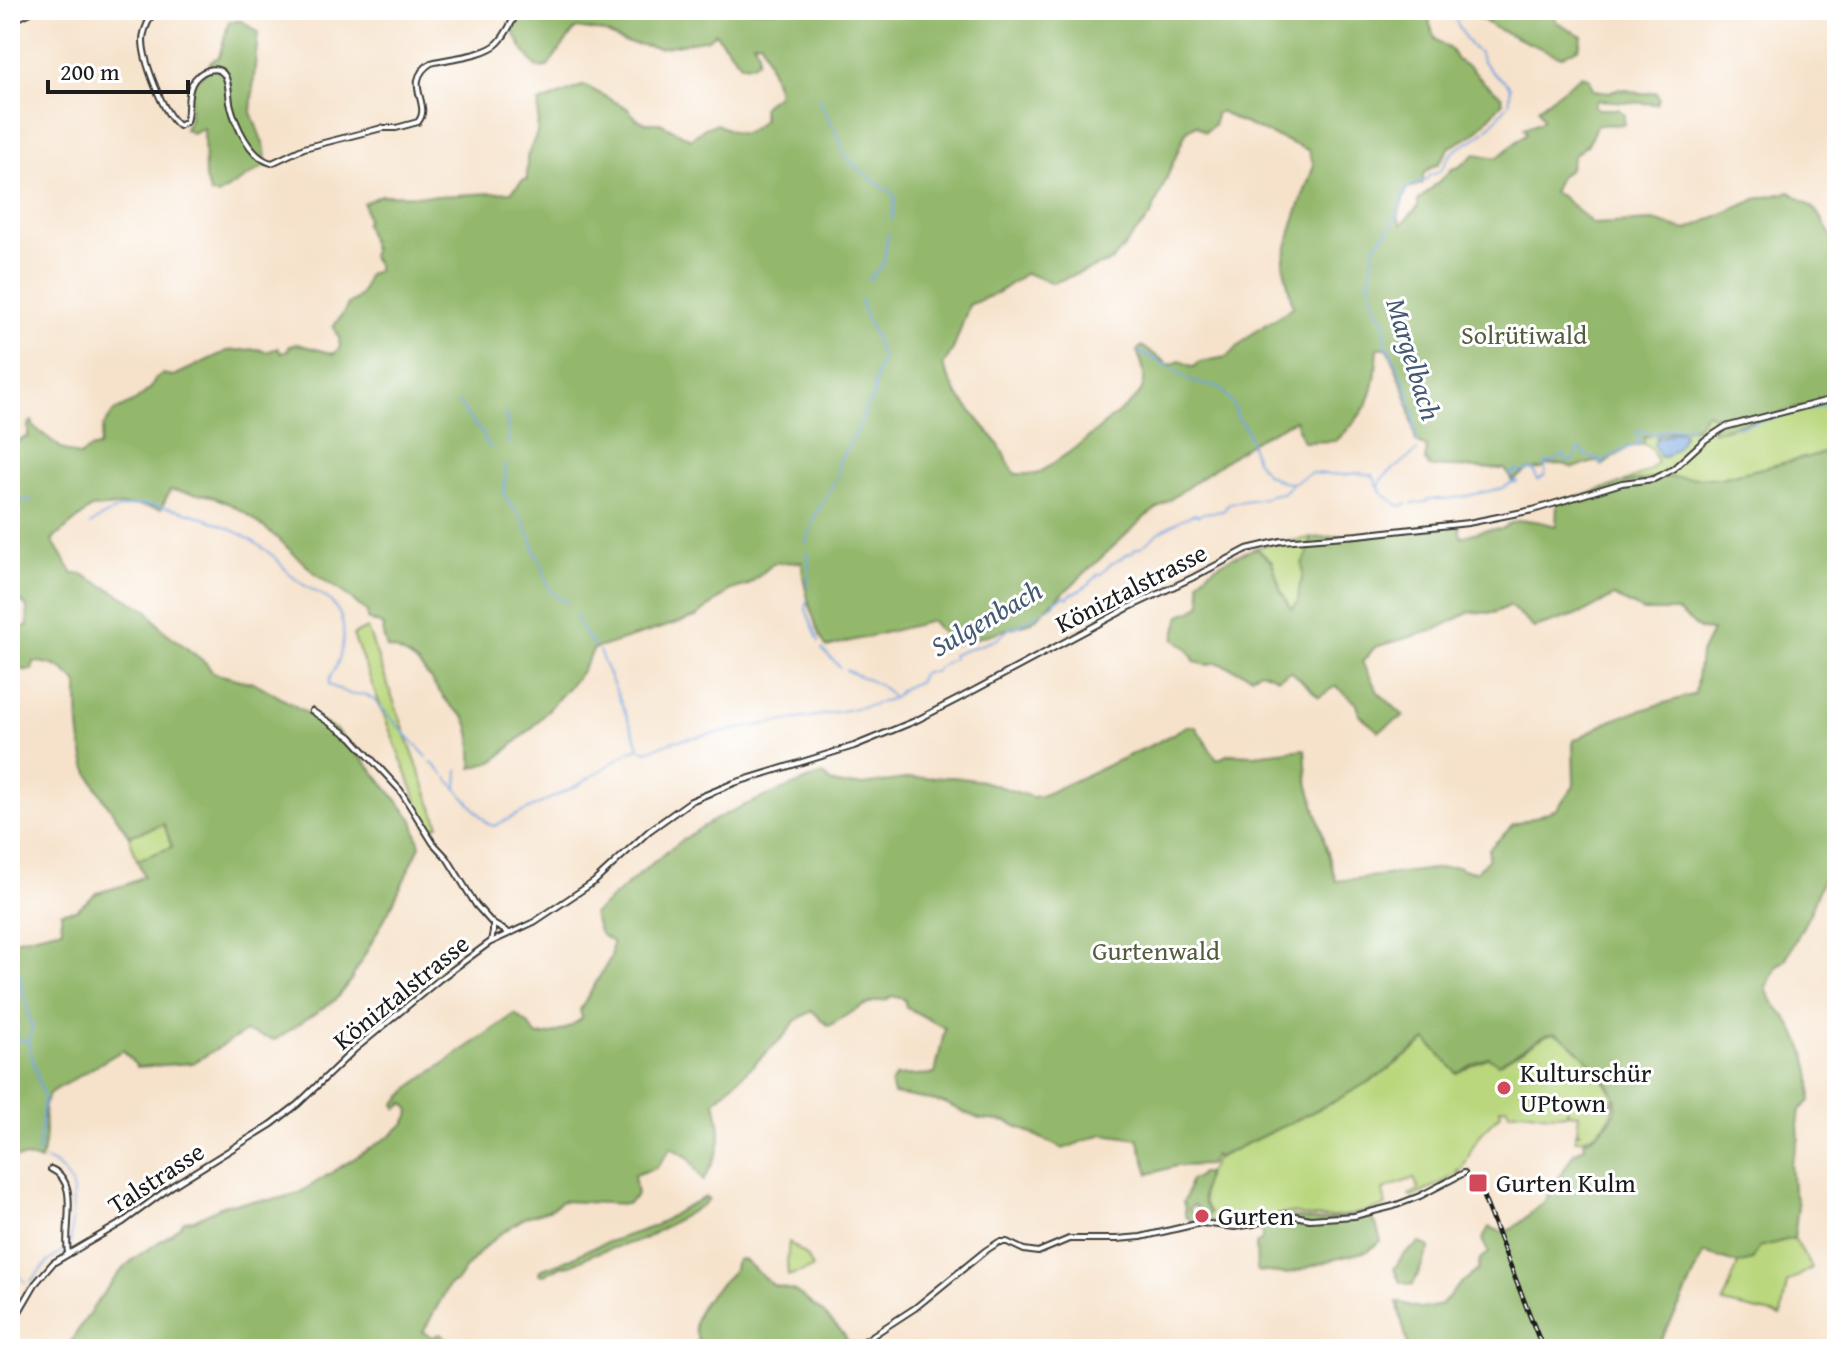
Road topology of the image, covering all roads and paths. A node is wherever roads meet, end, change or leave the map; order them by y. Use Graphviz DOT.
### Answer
graph roads {
  1 [pos="35,10"];
  2 [pos="154,10"];
  3 [pos="519,10"];
  4 [pos="10,22"];
  5 [pos="1837,398"];
  6 [pos="312,711"];
  7 [pos="493,924"];
  8 [pos="509,933"];
  9 [pos="489,943"];
  10 [pos="335,1068"];
  11 [pos="51,1169"];
  12 [pos="1464,1173"];
  13 [pos="67,1249"];
  14 [pos="10,1327"];
  15 [pos="852,1349"];
  1 -- 4 [label="street"];
  2 -- 3 [label="street"];
  5 -- 8 [label="street, Köniztalstrasse"];
  6 -- 7 [label="street"];
  7 -- 8 [label="street"];
  7 -- 9 [label="street, Köniztalstrasse"];
  8 -- 9 [label="street, Köniztalstrasse"];
  9 -- 10 [label="street, Köniztalstrasse"];
  10 -- 13 [label="street, Talstrasse"];
  11 -- 13 [label="street"];
  12 -- 15 [label="street"];
  13 -- 14 [label="street, Talstrasse"];
}
